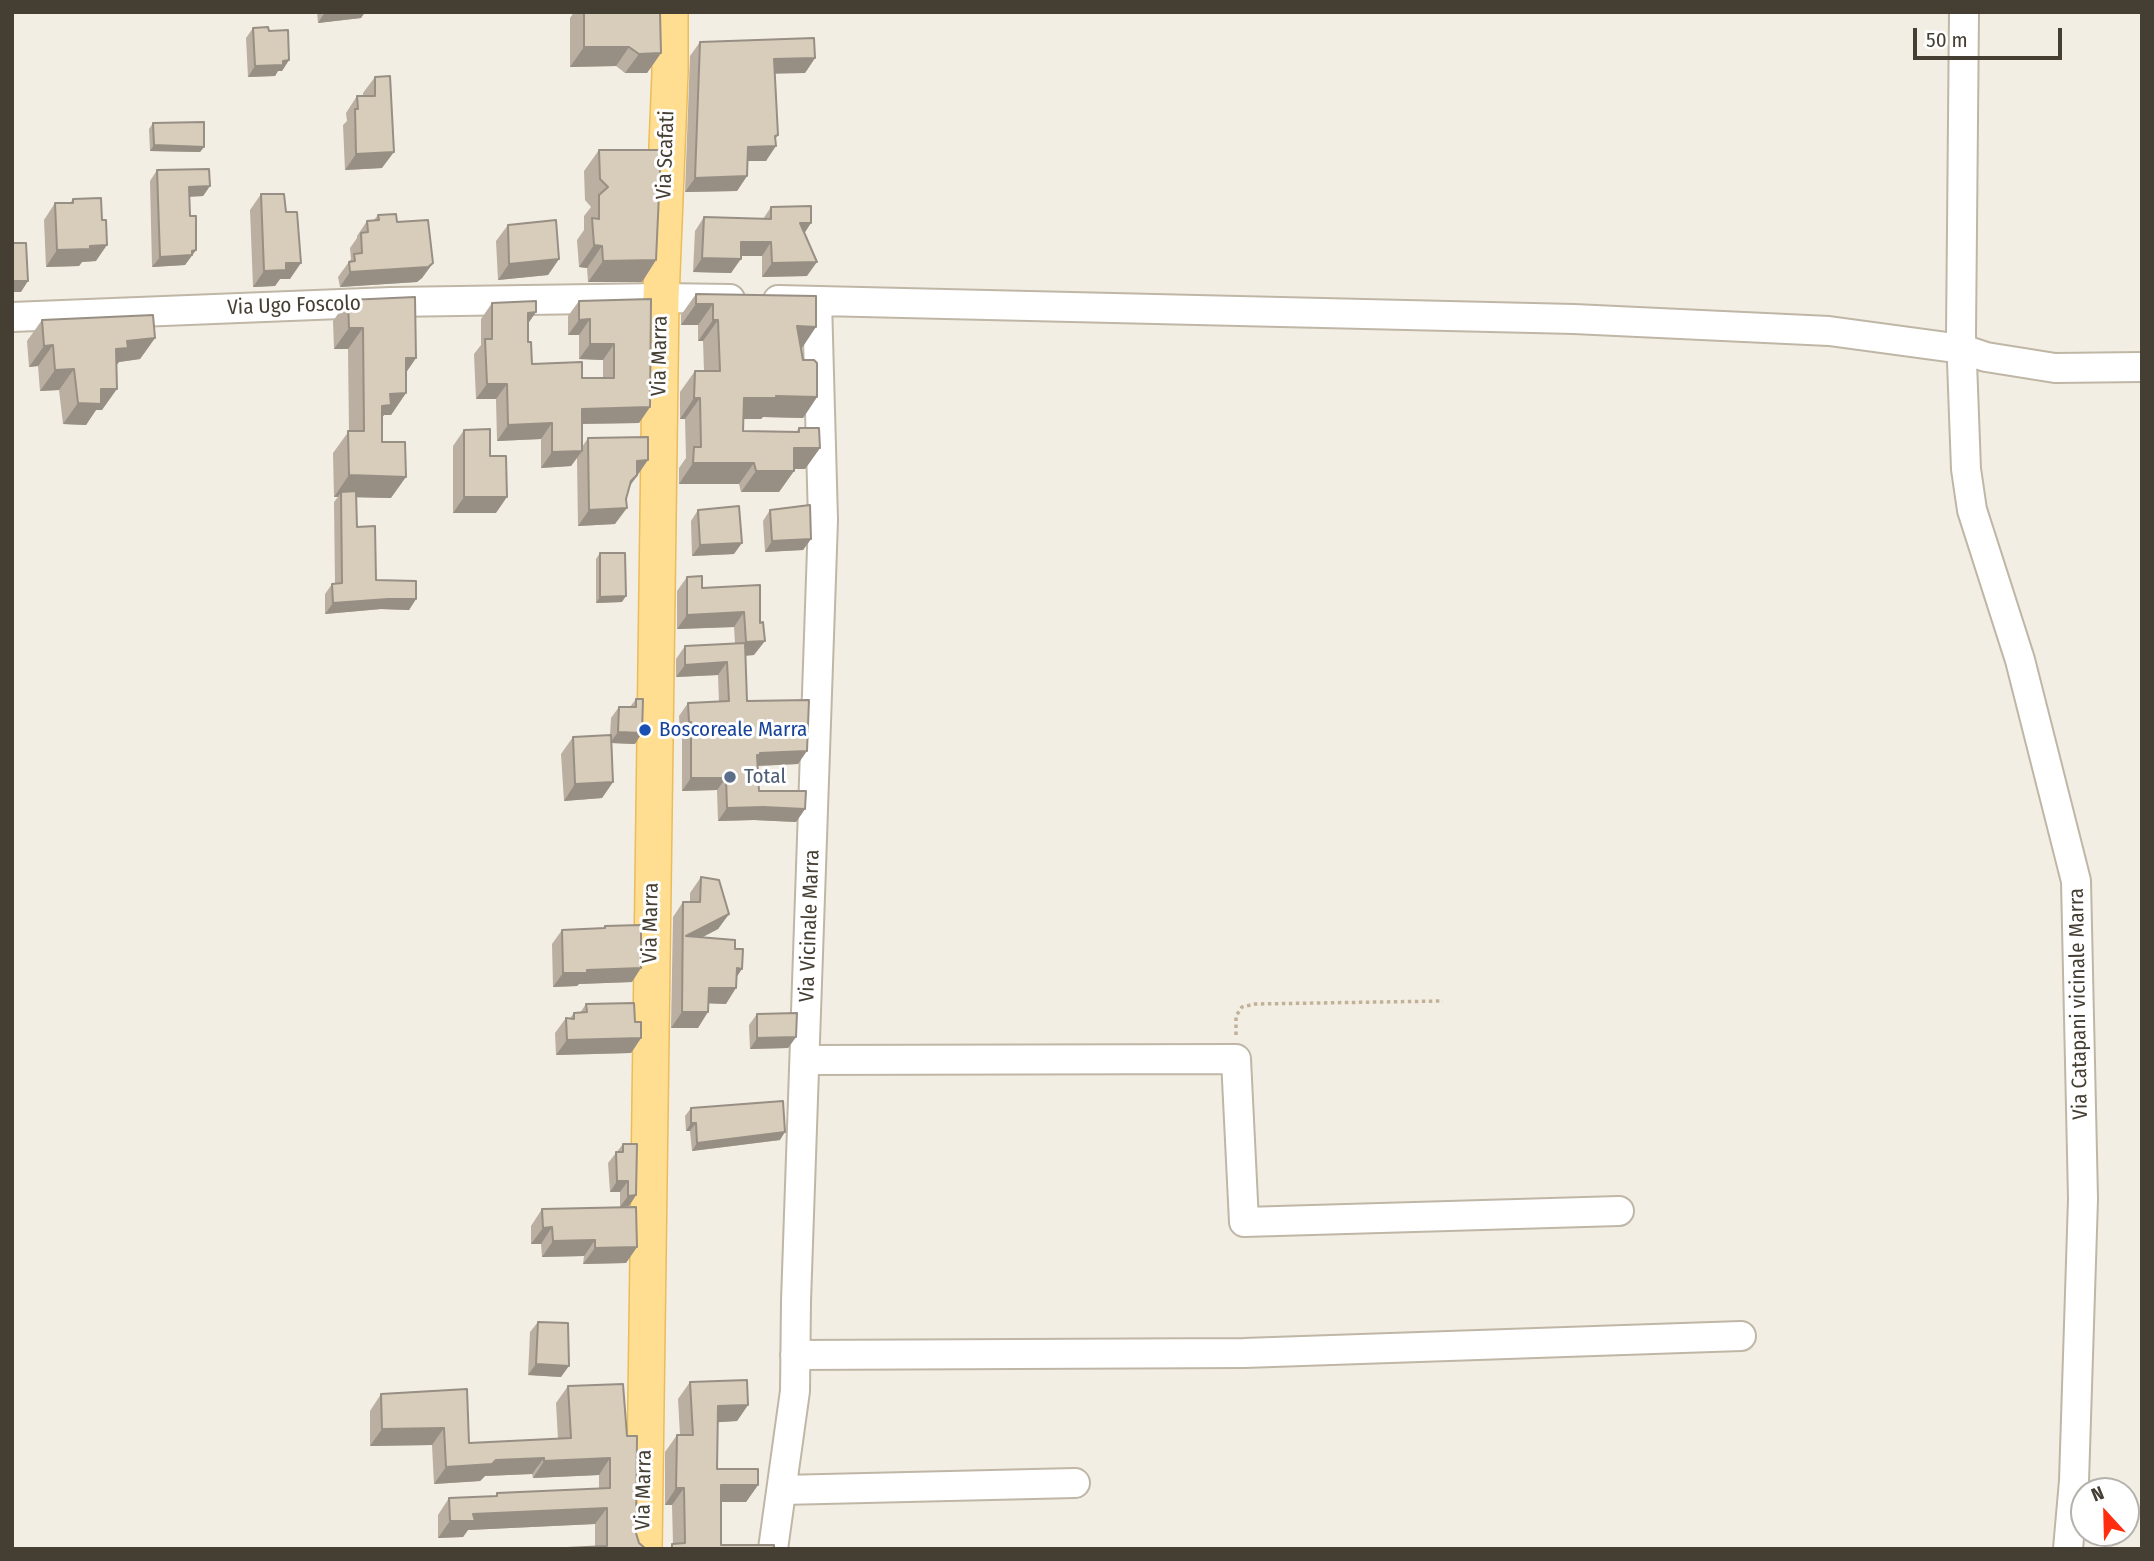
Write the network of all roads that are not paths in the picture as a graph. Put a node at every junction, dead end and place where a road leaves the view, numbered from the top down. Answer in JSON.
{"nodes":[{"id":1,"x":670,"y":12,"type":"edge"},
{"id":2,"x":1964,"y":12,"type":"edge"},
{"id":3,"x":661,"y":298,"type":"junction"},
{"id":4,"x":817,"y":301,"type":"junction"},
{"id":5,"x":12,"y":317,"type":"edge"},
{"id":6,"x":1962,"y":349,"type":"junction"},
{"id":7,"x":2142,"y":368,"type":"edge"},
{"id":8,"x":805,"y":1060,"type":"junction"},
{"id":9,"x":1619,"y":1211,"type":"dead end"},
{"id":10,"x":1741,"y":1336,"type":"dead end"},
{"id":11,"x":795,"y":1355,"type":"junction"},
{"id":12,"x":1075,"y":1483,"type":"dead end"},
{"id":13,"x":782,"y":1490,"type":"junction"},
{"id":14,"x":644,"y":1549,"type":"edge"},
{"id":15,"x":772,"y":1549,"type":"edge"},
{"id":16,"x":2068,"y":1549,"type":"edge"}],
"edges":[{"from":1,"to":3,"type":"main road","name":"Via Scafati"},
{"from":2,"to":6,"type":"street","name":"Via Catapani vicinale Marra"},
{"from":3,"to":4,"type":"street","name":"Via Ugo Foscolo"},
{"from":3,"to":5,"type":"street","name":"Via Ugo Foscolo"},
{"from":3,"to":14,"type":"main road","name":"Via Marra"},
{"from":4,"to":6,"type":"street","name":"Via Ugo Foscolo"},
{"from":4,"to":8,"type":"street","name":"Via Vicinale Marra"},
{"from":6,"to":7,"type":"street","name":"Via Ugo Foscolo"},
{"from":6,"to":16,"type":"street","name":"Via Catapani vicinale Marra"},
{"from":8,"to":9,"type":"street"},
{"from":8,"to":11,"type":"street","name":"Via Vicinale Marra"},
{"from":10,"to":11,"type":"street"},
{"from":11,"to":13,"type":"street","name":"Via Vicinale Marra"},
{"from":12,"to":13,"type":"street"},
{"from":13,"to":15,"type":"street","name":"Via Vicinale Marra"}]}
